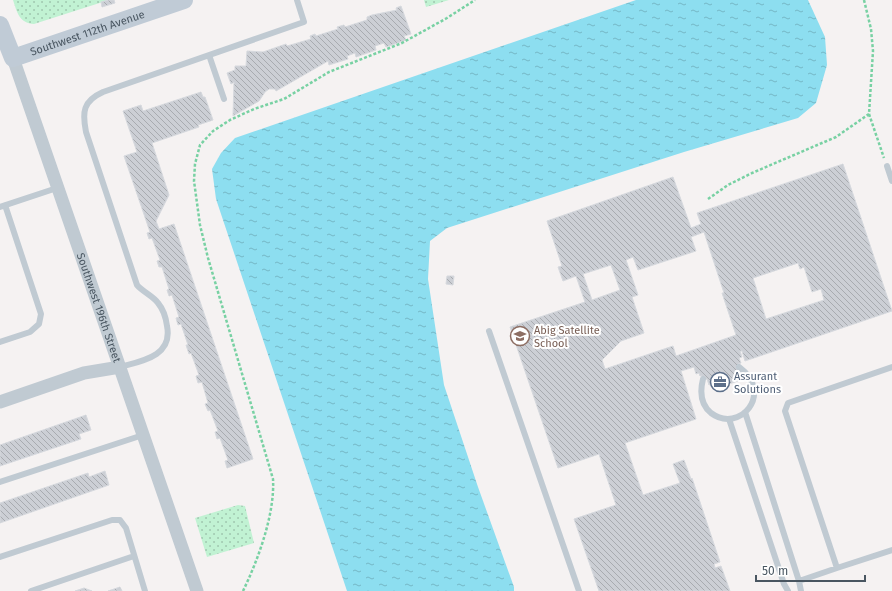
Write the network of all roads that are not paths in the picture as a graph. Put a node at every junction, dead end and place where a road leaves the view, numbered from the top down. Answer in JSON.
{"nodes":[{"id":1,"x":184,"y":0,"type":"edge"},
{"id":2,"x":297,"y":0,"type":"edge"},
{"id":3,"x":2,"y":34,"type":"edge"},
{"id":4,"x":209,"y":55,"type":"junction"},
{"id":5,"x":13,"y":58,"type":"junction"},
{"id":6,"x":224,"y":99,"type":"dead end"},
{"id":7,"x":887,"y":166,"type":"road end"},
{"id":8,"x":892,"y":181,"type":"edge"},
{"id":9,"x":57,"y":188,"type":"junction"},
{"id":10,"x":2,"y":206,"type":"edge"},
{"id":11,"x":489,"y":331,"type":"dead end"},
{"id":12,"x":0,"y":342,"type":"edge"},
{"id":13,"x":120,"y":367,"type":"junction"},
{"id":14,"x":739,"y":367,"type":"dead end"},
{"id":15,"x":892,"y":367,"type":"edge"},
{"id":16,"x":704,"y":379,"type":"dead end"},
{"id":17,"x":0,"y":402,"type":"edge"},
{"id":18,"x":745,"y":412,"type":"junction"},
{"id":19,"x":729,"y":419,"type":"junction"},
{"id":20,"x":143,"y":435,"type":"junction"},
{"id":21,"x":0,"y":482,"type":"edge"},
{"id":22,"x":892,"y":550,"type":"edge"},
{"id":23,"x":134,"y":556,"type":"junction"},
{"id":24,"x":0,"y":558,"type":"edge"},
{"id":25,"x":837,"y":568,"type":"junction"},
{"id":26,"x":799,"y":581,"type":"junction"},
{"id":27,"x":31,"y":591,"type":"edge"},
{"id":28,"x":145,"y":591,"type":"edge"},
{"id":29,"x":197,"y":591,"type":"edge"},
{"id":30,"x":579,"y":591,"type":"edge"},
{"id":31,"x":788,"y":591,"type":"edge"},
{"id":32,"x":801,"y":591,"type":"edge"}],
"edges":[{"from":1,"to":5,"type":"street","name":"Southwest 112th Avenue"},
{"from":2,"to":4,"type":"lane"},
{"from":3,"to":5,"type":"street","name":"Southwest 196th Street"},
{"from":4,"to":6,"type":"lane"},
{"from":4,"to":13,"type":"lane"},
{"from":5,"to":9,"type":"street","name":"Southwest 196th Street"},
{"from":7,"to":8,"type":"lane"},
{"from":9,"to":10,"type":"lane"},
{"from":9,"to":13,"type":"street","name":"Southwest 196th Street"},
{"from":10,"to":12,"type":"lane"},
{"from":11,"to":30,"type":"lane"},
{"from":13,"to":17,"type":"street"},
{"from":13,"to":20,"type":"street","name":"Southwest 196th Street"},
{"from":14,"to":18,"type":"lane"},
{"from":15,"to":25,"type":"lane"},
{"from":16,"to":19,"type":"lane"},
{"from":18,"to":19,"type":"lane"},
{"from":18,"to":26,"type":"lane"},
{"from":19,"to":31,"type":"lane"},
{"from":20,"to":21,"type":"lane"},
{"from":20,"to":29,"type":"street","name":"Southwest 196th Street"},
{"from":22,"to":25,"type":"lane"},
{"from":23,"to":24,"type":"lane"},
{"from":23,"to":27,"type":"lane"},
{"from":23,"to":28,"type":"lane"},
{"from":25,"to":26,"type":"lane"},
{"from":26,"to":32,"type":"lane"}]}
